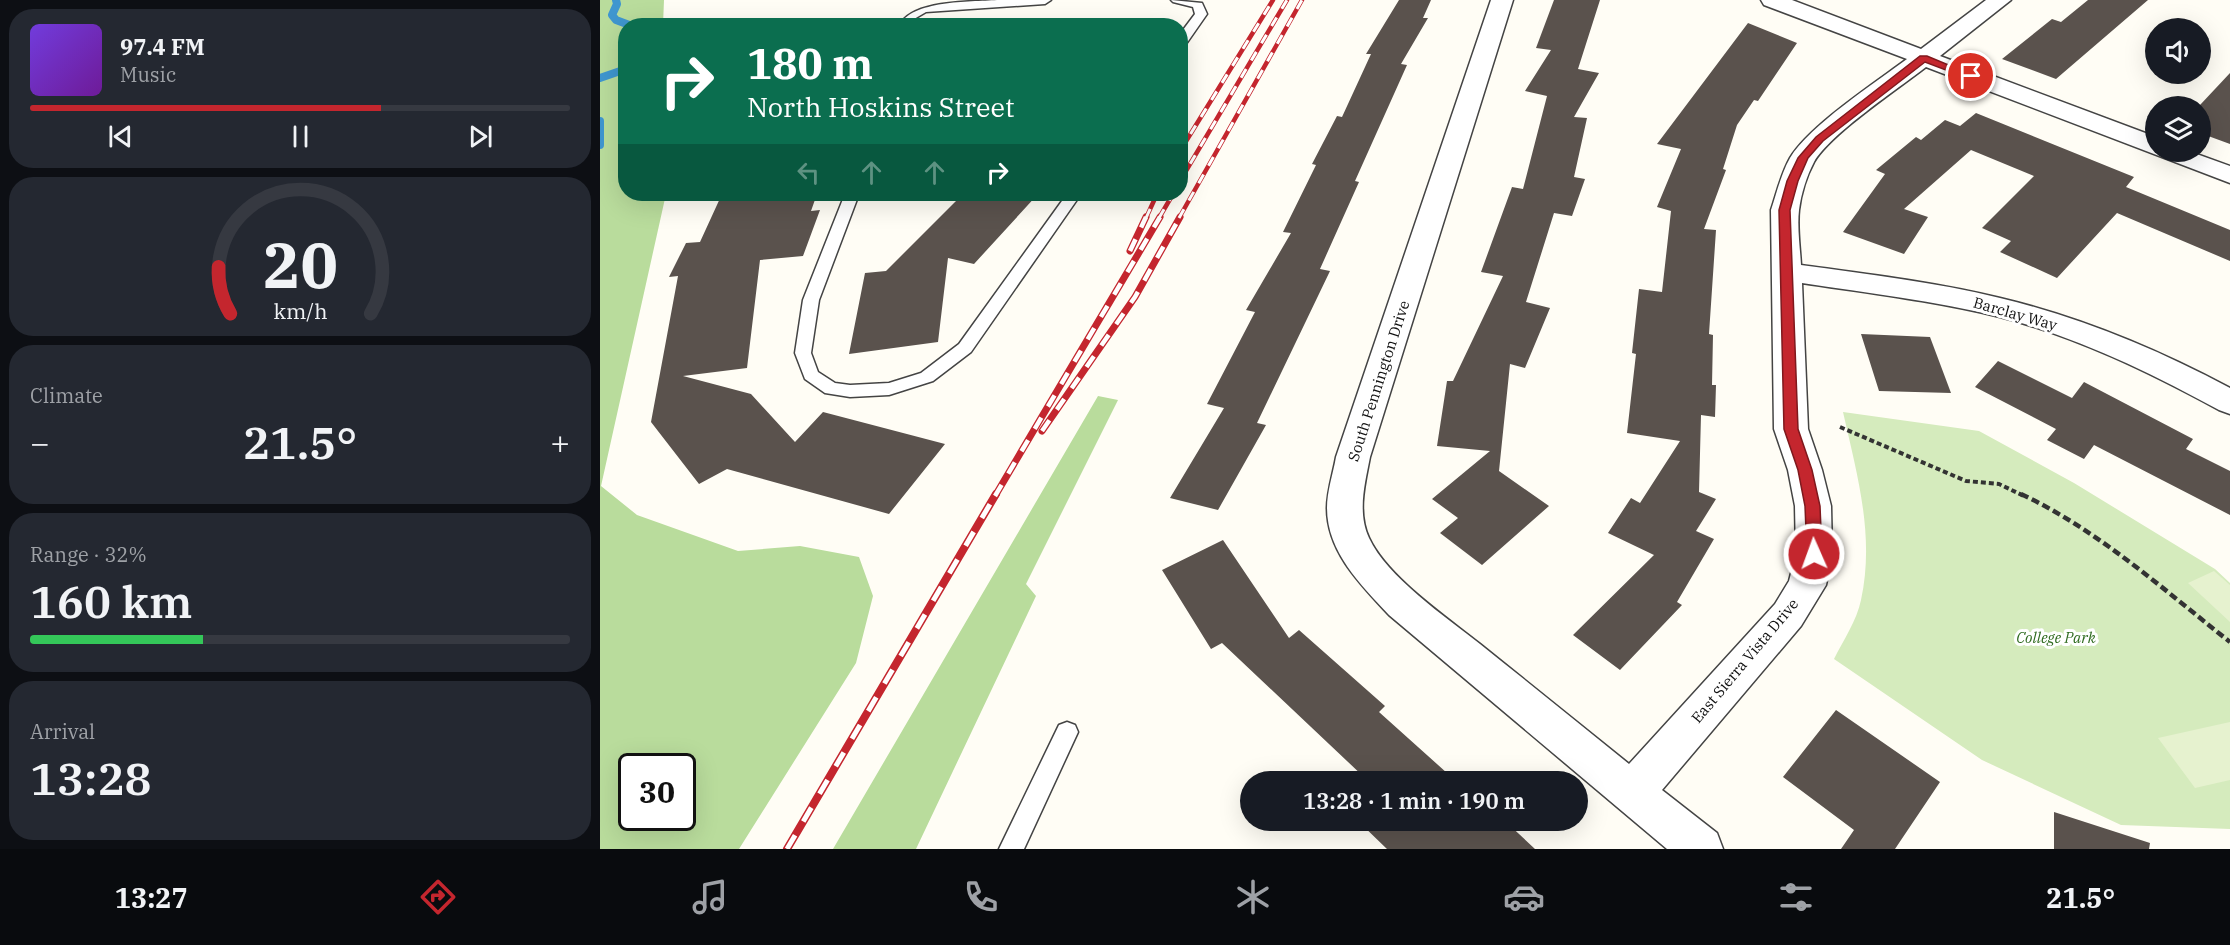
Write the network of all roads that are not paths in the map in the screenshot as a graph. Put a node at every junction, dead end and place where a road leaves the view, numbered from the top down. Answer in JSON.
{"nodes":[{"id":1,"x":1045,"y":0,"type":"edge"},
{"id":2,"x":1177,"y":0,"type":"edge"},
{"id":3,"x":1502,"y":0,"type":"edge"},
{"id":4,"x":1772,"y":0,"type":"edge"},
{"id":5,"x":2000,"y":0,"type":"edge"},
{"id":6,"x":909,"y":18,"type":"edge"},
{"id":7,"x":1188,"y":33,"type":"edge"},
{"id":8,"x":1924,"y":58,"type":"junction"},
{"id":9,"x":2145,"y":142,"type":"edge"},
{"id":10,"x":2196,"y":162,"type":"edge"},
{"id":11,"x":2230,"y":175,"type":"edge"},
{"id":12,"x":849,"y":201,"type":"edge"},
{"id":13,"x":1069,"y":201,"type":"edge"},
{"id":14,"x":1787,"y":272,"type":"junction"},
{"id":15,"x":2230,"y":402,"type":"edge"},
{"id":16,"x":1067,"y":732,"type":"dead end"},
{"id":17,"x":1632,"y":792,"type":"junction"},
{"id":18,"x":1011,"y":849,"type":"edge"},
{"id":19,"x":1701,"y":849,"type":"edge"}],
"edges":[{"from":1,"to":6,"type":"lane"},
{"from":2,"to":7,"type":"lane"},
{"from":3,"to":17,"type":"street","name":"South Pennington Drive"},
{"from":4,"to":8,"type":"street"},
{"from":5,"to":8,"type":"street","name":"East Sierra Vista Drive"},
{"from":8,"to":9,"type":"street"},
{"from":8,"to":14,"type":"street","name":"East Sierra Vista Drive"},
{"from":10,"to":11,"type":"street"},
{"from":12,"to":13,"type":"lane"},
{"from":14,"to":15,"type":"street","name":"Barclay Way"},
{"from":14,"to":17,"type":"street","name":"East Sierra Vista Drive"},
{"from":16,"to":18,"type":"lane"},
{"from":17,"to":19,"type":"street","name":"South Pennington Drive"}]}
